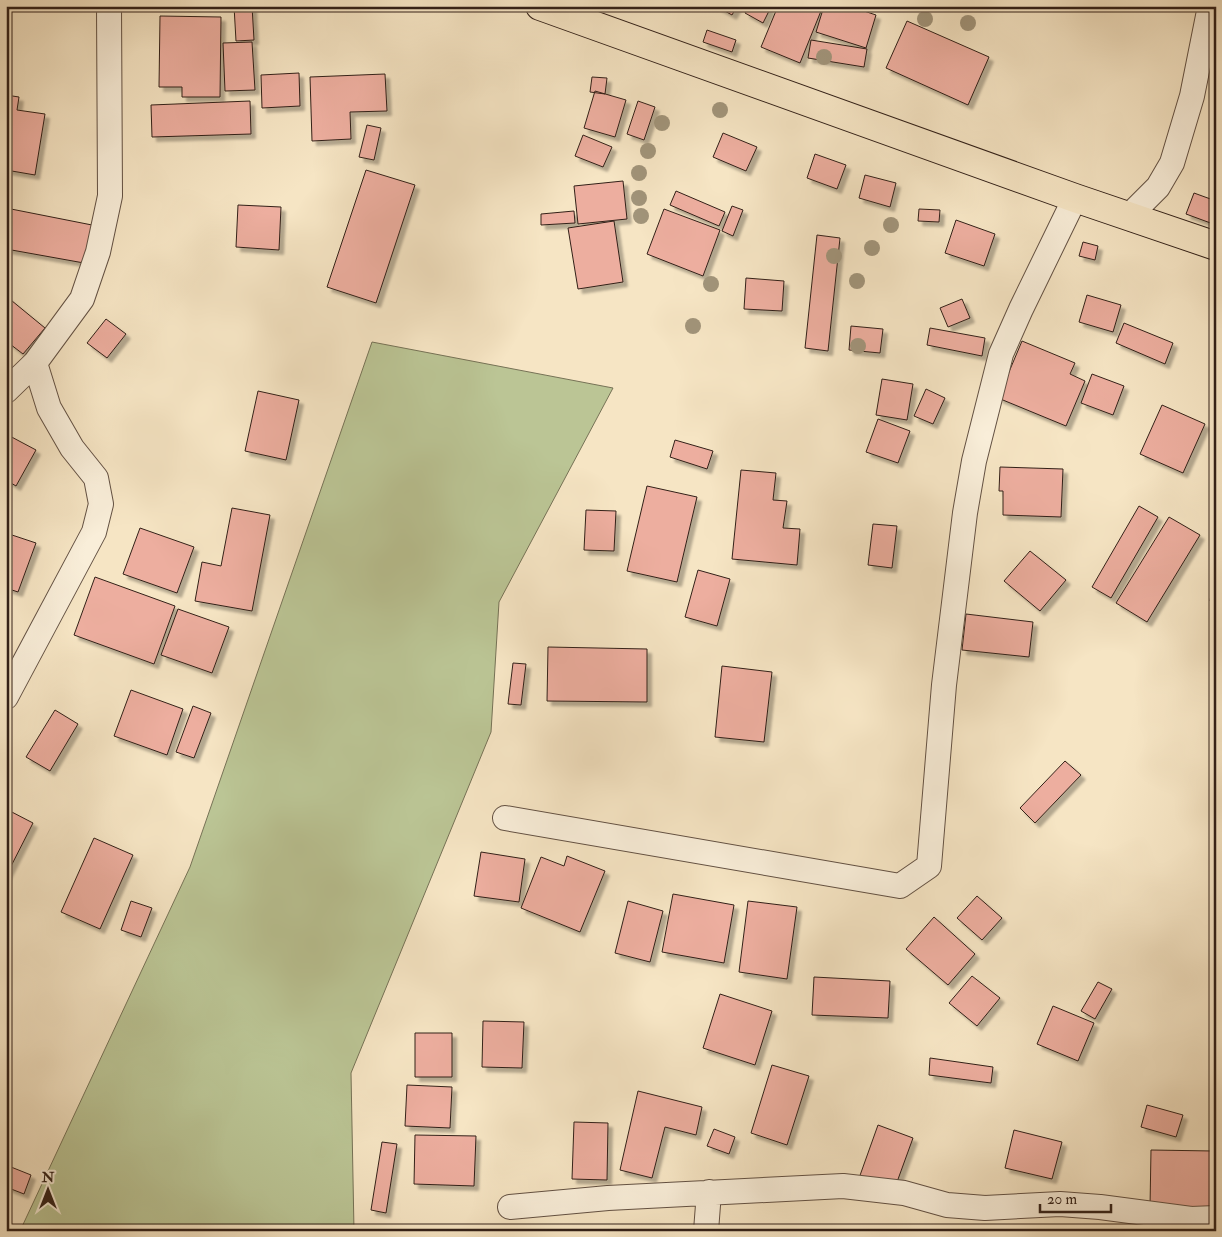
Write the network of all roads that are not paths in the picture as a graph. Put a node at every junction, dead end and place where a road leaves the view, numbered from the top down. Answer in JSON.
{"nodes":[{"id":1,"x":109,"y":6,"type":"edge"},
{"id":2,"x":540,"y":6,"type":"edge"},
{"id":3,"x":1210,"y":6,"type":"edge"},
{"id":4,"x":1075,"y":198,"type":"junction"},
{"id":5,"x":1129,"y":216,"type":"junction"},
{"id":6,"x":1216,"y":246,"type":"edge"},
{"id":7,"x":35,"y":363,"type":"junction"},
{"id":8,"x":6,"y":391,"type":"edge"},
{"id":9,"x":6,"y":697,"type":"edge"},
{"id":10,"x":505,"y":818,"type":"dead end"},
{"id":11,"x":709,"y":1192,"type":"junction"},
{"id":12,"x":510,"y":1207,"type":"dead end"},
{"id":13,"x":1216,"y":1218,"type":"edge"},
{"id":14,"x":706,"y":1231,"type":"edge"}],
"edges":[{"from":1,"to":7,"type":"street"},
{"from":2,"to":4,"type":"main road"},
{"from":3,"to":5,"type":"street"},
{"from":4,"to":5,"type":"main road"},
{"from":4,"to":10,"type":"street"},
{"from":5,"to":6,"type":"main road"},
{"from":7,"to":8,"type":"street"},
{"from":7,"to":9,"type":"street"},
{"from":11,"to":12,"type":"street"},
{"from":11,"to":13,"type":"street"},
{"from":11,"to":14,"type":"street"}]}
